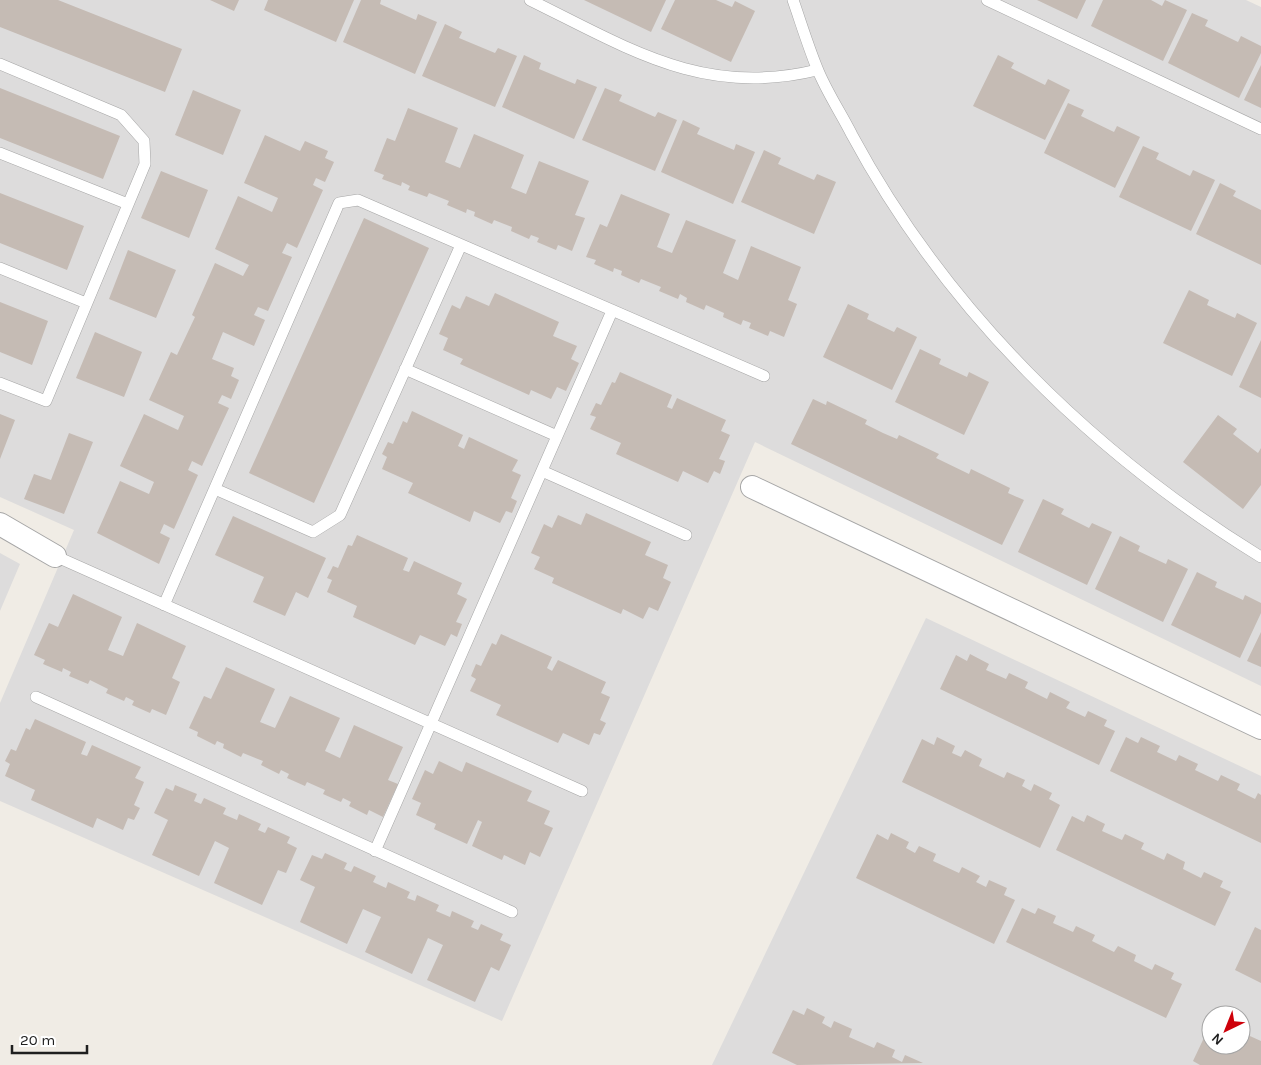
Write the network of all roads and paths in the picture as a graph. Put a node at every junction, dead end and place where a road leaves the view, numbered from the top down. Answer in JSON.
{"nodes":[{"id":1,"x":530,"y":0,"type":"edge"},
{"id":2,"x":793,"y":0,"type":"edge"},
{"id":3,"x":987,"y":0,"type":"edge"},
{"id":4,"x":0,"y":64,"type":"edge"},
{"id":5,"x":817,"y":70,"type":"junction"},
{"id":6,"x":1261,"y":129,"type":"edge"},
{"id":7,"x":0,"y":153,"type":"edge"},
{"id":8,"x":128,"y":204,"type":"junction"},
{"id":9,"x":461,"y":245,"type":"junction"},
{"id":10,"x":0,"y":268,"type":"edge"},
{"id":11,"x":86,"y":303,"type":"junction"},
{"id":12,"x":612,"y":310,"type":"junction"},
{"id":13,"x":405,"y":369,"type":"junction"},
{"id":14,"x":764,"y":376,"type":"dead end"},
{"id":15,"x":0,"y":383,"type":"edge"},
{"id":16,"x":557,"y":436,"type":"junction"},
{"id":17,"x":542,"y":471,"type":"junction"},
{"id":18,"x":752,"y":487,"type":"dead end"},
{"id":19,"x":215,"y":489,"type":"junction"},
{"id":20,"x":0,"y":524,"type":"edge"},
{"id":21,"x":686,"y":535,"type":"dead end"},
{"id":22,"x":55,"y":556,"type":"joint"},
{"id":23,"x":1261,"y":557,"type":"edge"},
{"id":24,"x":164,"y":605,"type":"junction"},
{"id":25,"x":36,"y":698,"type":"dead end"},
{"id":26,"x":431,"y":724,"type":"junction"},
{"id":27,"x":1261,"y":728,"type":"edge"},
{"id":28,"x":582,"y":791,"type":"dead end"},
{"id":29,"x":375,"y":851,"type":"junction"},
{"id":30,"x":512,"y":912,"type":"dead end"}],
"edges":[{"from":1,"to":5,"type":"lane"},
{"from":2,"to":5,"type":"lane"},
{"from":3,"to":6,"type":"lane"},
{"from":4,"to":8,"type":"lane"},
{"from":5,"to":23,"type":"lane"},
{"from":7,"to":8,"type":"lane"},
{"from":8,"to":11,"type":"lane"},
{"from":9,"to":12,"type":"lane"},
{"from":9,"to":13,"type":"lane"},
{"from":9,"to":19,"type":"lane"},
{"from":10,"to":11,"type":"lane"},
{"from":11,"to":15,"type":"lane"},
{"from":12,"to":14,"type":"lane"},
{"from":12,"to":16,"type":"lane"},
{"from":13,"to":16,"type":"lane"},
{"from":13,"to":19,"type":"lane"},
{"from":16,"to":17,"type":"lane"},
{"from":17,"to":21,"type":"lane"},
{"from":17,"to":26,"type":"lane"},
{"from":18,"to":27,"type":"street"},
{"from":19,"to":24,"type":"lane"},
{"from":20,"to":22,"type":"street"},
{"from":22,"to":24,"type":"lane"},
{"from":24,"to":26,"type":"lane"},
{"from":25,"to":29,"type":"lane"},
{"from":26,"to":28,"type":"lane"},
{"from":26,"to":29,"type":"lane"},
{"from":29,"to":30,"type":"lane"}]}
